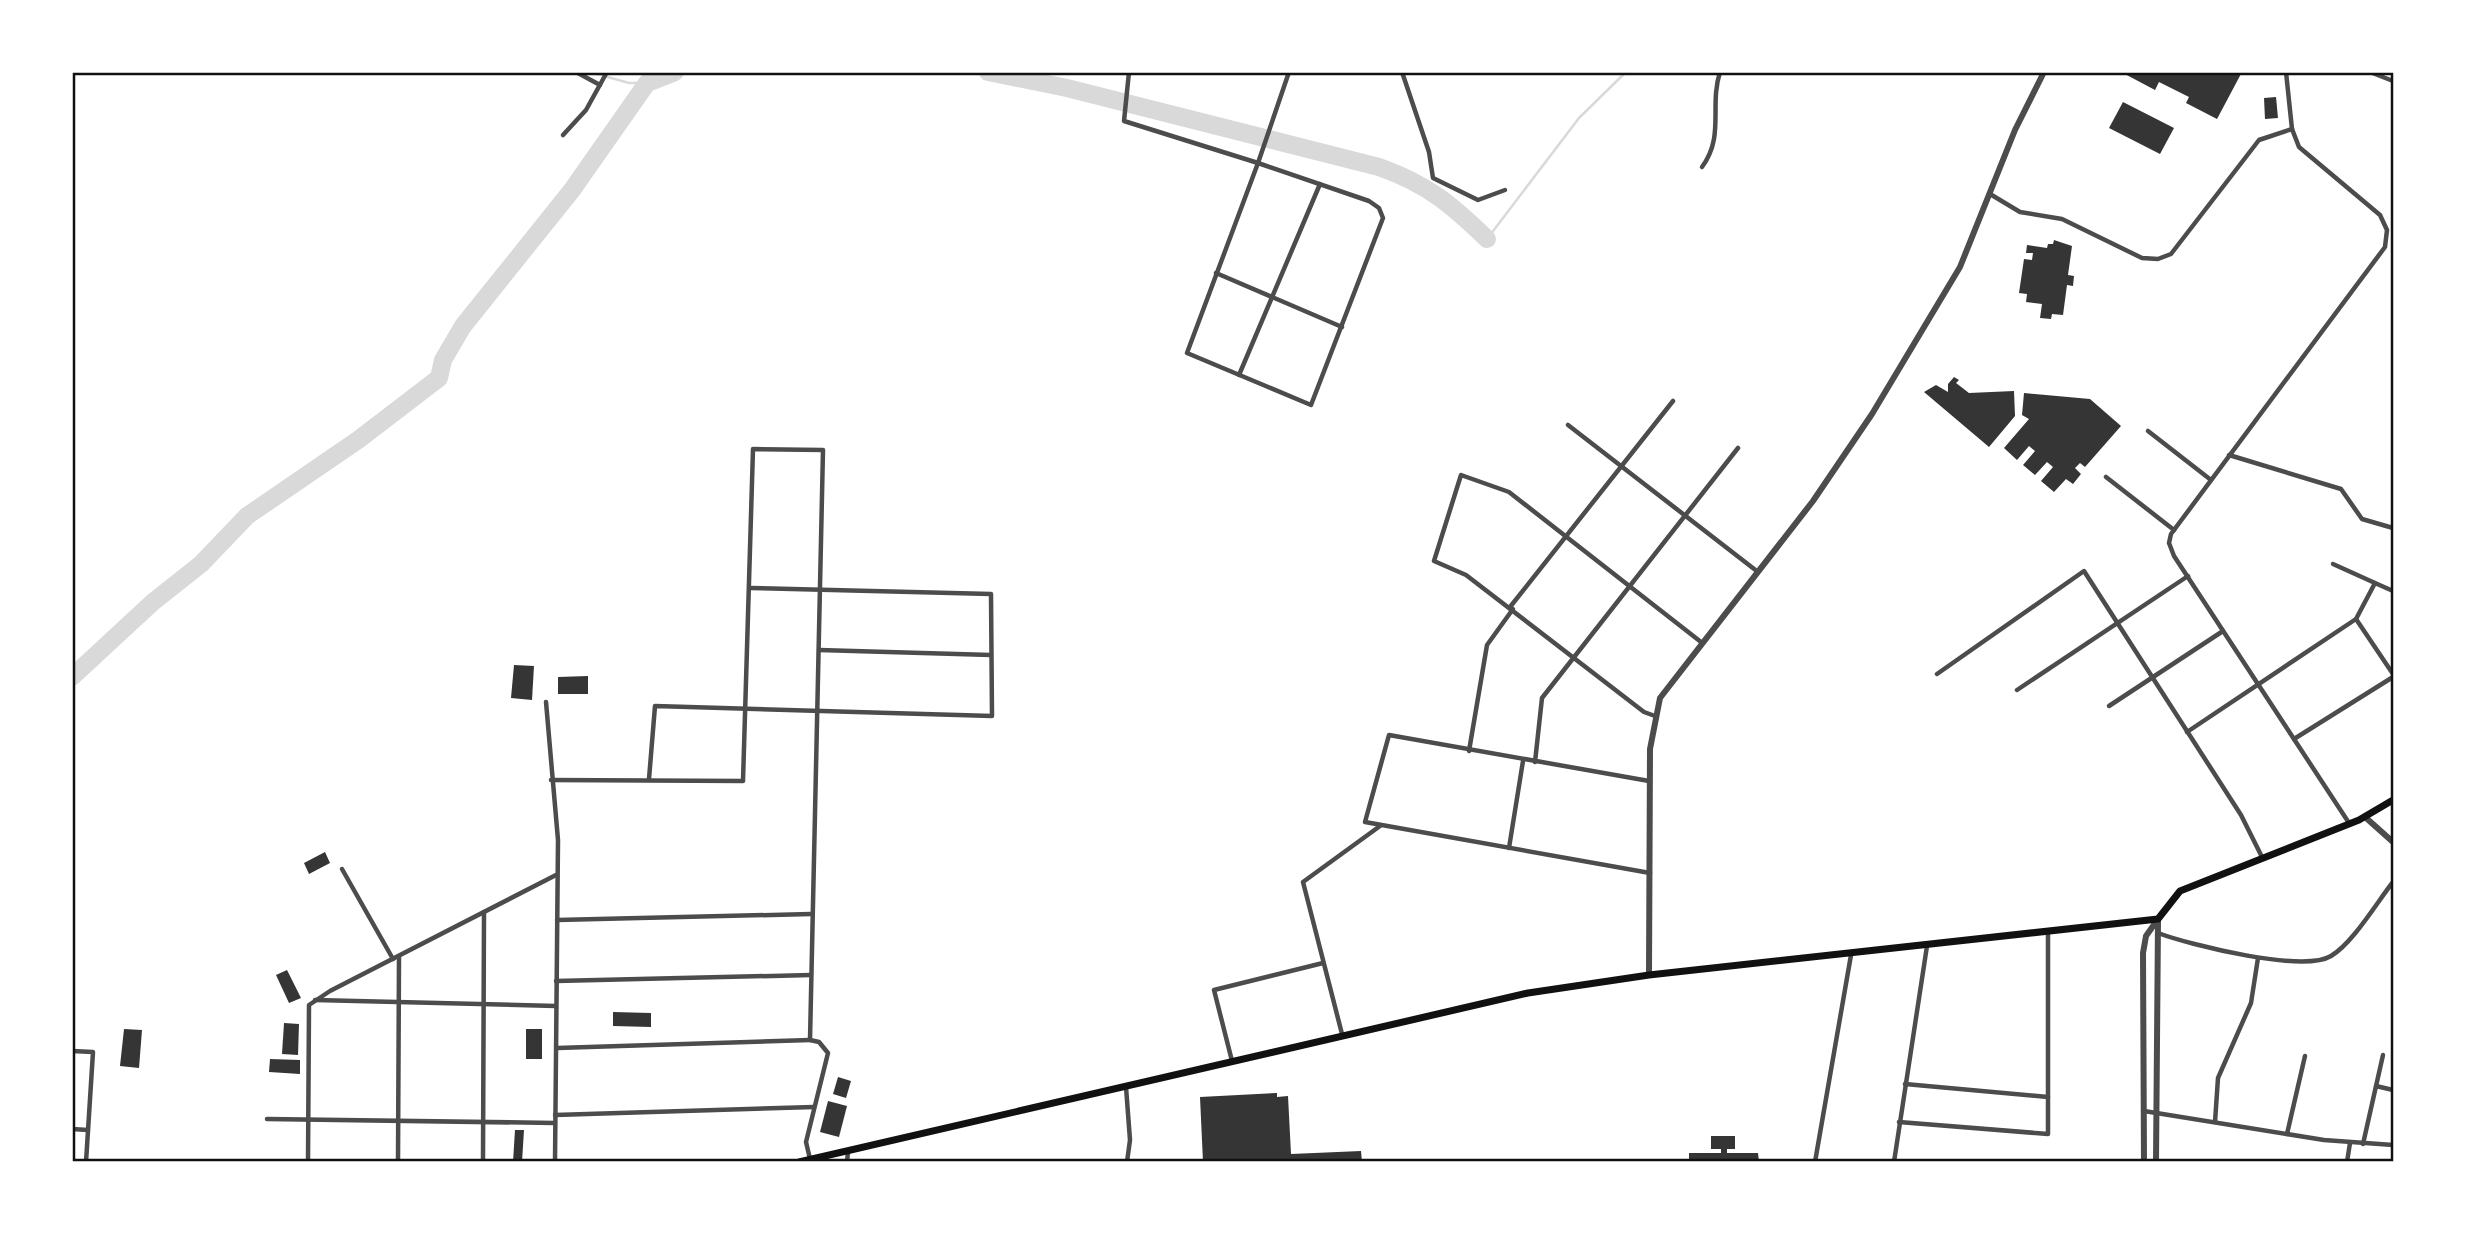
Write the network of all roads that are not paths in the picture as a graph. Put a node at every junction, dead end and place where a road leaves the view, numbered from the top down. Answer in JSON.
{"nodes":[{"id":1,"x":576,"y":72,"type":"edge"},
{"id":2,"x":607,"y":72,"type":"edge"},
{"id":3,"x":1129,"y":72,"type":"edge"},
{"id":4,"x":1289,"y":72,"type":"edge"},
{"id":5,"x":1402,"y":72,"type":"edge"},
{"id":6,"x":1626,"y":72,"type":"edge"},
{"id":7,"x":1636,"y":72,"type":"edge"},
{"id":8,"x":1720,"y":72,"type":"edge"},
{"id":9,"x":2044,"y":72,"type":"edge"},
{"id":10,"x":2286,"y":72,"type":"edge"},
{"id":11,"x":2370,"y":72,"type":"edge"},
{"id":12,"x":2393,"y":81,"type":"edge"},
{"id":13,"x":601,"y":83,"type":"junction"},
{"id":14,"x":2292,"y":129,"type":"junction"},
{"id":15,"x":563,"y":135,"type":"dead end"},
{"id":16,"x":1258,"y":163,"type":"junction"},
{"id":17,"x":1702,"y":167,"type":"dead end"},
{"id":18,"x":1320,"y":184,"type":"junction"},
{"id":19,"x":1505,"y":190,"type":"dead end"},
{"id":20,"x":1988,"y":193,"type":"junction"},
{"id":21,"x":1216,"y":273,"type":"junction"},
{"id":22,"x":1272,"y":297,"type":"junction"},
{"id":23,"x":1342,"y":327,"type":"junction"},
{"id":24,"x":1239,"y":375,"type":"junction"},
{"id":25,"x":1673,"y":401,"type":"dead end"},
{"id":26,"x":1568,"y":425,"type":"dead end"},
{"id":27,"x":2148,"y":430,"type":"dead end"},
{"id":28,"x":1738,"y":448,"type":"dead end"},
{"id":29,"x":2229,"y":455,"type":"junction"},
{"id":30,"x":1622,"y":466,"type":"junction"},
{"id":31,"x":2106,"y":477,"type":"dead end"},
{"id":32,"x":2211,"y":480,"type":"junction"},
{"id":33,"x":1686,"y":516,"type":"junction"},
{"id":34,"x":2393,"y":528,"type":"edge"},
{"id":35,"x":2174,"y":530,"type":"junction"},
{"id":36,"x":1566,"y":535,"type":"junction"},
{"id":37,"x":2333,"y":564,"type":"dead end"},
{"id":38,"x":1758,"y":572,"type":"junction"},
{"id":39,"x":2188,"y":576,"type":"junction"},
{"id":40,"x":2375,"y":583,"type":"junction"},
{"id":41,"x":1631,"y":586,"type":"junction"},
{"id":42,"x":750,"y":588,"type":"junction"},
{"id":43,"x":820,"y":589,"type":"junction"},
{"id":44,"x":2393,"y":591,"type":"edge"},
{"id":45,"x":1512,"y":608,"type":"junction"},
{"id":46,"x":2356,"y":619,"type":"junction"},
{"id":47,"x":2116,"y":624,"type":"junction"},
{"id":48,"x":2223,"y":631,"type":"junction"},
{"id":49,"x":1702,"y":642,"type":"junction"},
{"id":50,"x":818,"y":650,"type":"junction"},
{"id":51,"x":991,"y":655,"type":"junction"},
{"id":52,"x":1576,"y":659,"type":"junction"},
{"id":53,"x":1937,"y":674,"type":"dead end"},
{"id":54,"x":2393,"y":675,"type":"edge"},
{"id":55,"x":2151,"y":678,"type":"junction"},
{"id":56,"x":2258,"y":684,"type":"junction"},
{"id":57,"x":2018,"y":690,"type":"dead end"},
{"id":58,"x":546,"y":702,"type":"dead end"},
{"id":59,"x":2109,"y":706,"type":"dead end"},
{"id":60,"x":746,"y":709,"type":"junction"},
{"id":61,"x":817,"y":711,"type":"junction"},
{"id":62,"x":1655,"y":716,"type":"junction"},
{"id":63,"x":2187,"y":732,"type":"junction"},
{"id":64,"x":2294,"y":740,"type":"junction"},
{"id":65,"x":1468,"y":751,"type":"junction"},
{"id":66,"x":1523,"y":761,"type":"junction"},
{"id":67,"x":1535,"y":762,"type":"junction"},
{"id":68,"x":649,"y":779,"type":"junction"},
{"id":69,"x":551,"y":780,"type":"junction"},
{"id":70,"x":1650,"y":781,"type":"junction"},
{"id":71,"x":2393,"y":800,"type":"edge"},
{"id":72,"x":2365,"y":817,"type":"junction"},
{"id":73,"x":2350,"y":824,"type":"junction"},
{"id":74,"x":1381,"y":826,"type":"junction"},
{"id":75,"x":2393,"y":842,"type":"edge"},
{"id":76,"x":1509,"y":848,"type":"junction"},
{"id":77,"x":2262,"y":857,"type":"junction"},
{"id":78,"x":342,"y":869,"type":"dead end"},
{"id":79,"x":1650,"y":873,"type":"junction"},
{"id":80,"x":557,"y":875,"type":"junction"},
{"id":81,"x":2393,"y":882,"type":"edge"},
{"id":82,"x":484,"y":912,"type":"junction"},
{"id":83,"x":811,"y":914,"type":"junction"},
{"id":84,"x":2158,"y":919,"type":"junction"},
{"id":85,"x":557,"y":920,"type":"junction"},
{"id":86,"x":2048,"y":931,"type":"junction"},
{"id":87,"x":2158,"y":933,"type":"junction"},
{"id":88,"x":1927,"y":946,"type":"junction"},
{"id":89,"x":1852,"y":955,"type":"junction"},
{"id":90,"x":396,"y":958,"type":"junction"},
{"id":91,"x":2258,"y":958,"type":"junction"},
{"id":92,"x":1323,"y":963,"type":"junction"},
{"id":93,"x":811,"y":975,"type":"junction"},
{"id":94,"x":1649,"y":975,"type":"junction"},
{"id":95,"x":556,"y":981,"type":"junction"},
{"id":96,"x":314,"y":1000,"type":"junction"},
{"id":97,"x":486,"y":1003,"type":"junction"},
{"id":98,"x":400,"y":1004,"type":"junction"},
{"id":99,"x":556,"y":1006,"type":"junction"},
{"id":100,"x":1342,"y":1034,"type":"junction"},
{"id":101,"x":810,"y":1040,"type":"junction"},
{"id":102,"x":557,"y":1048,"type":"junction"},
{"id":103,"x":72,"y":1051,"type":"edge"},
{"id":104,"x":2383,"y":1055,"type":"dead end"},
{"id":105,"x":2305,"y":1056,"type":"dead end"},
{"id":106,"x":1231,"y":1061,"type":"junction"},
{"id":107,"x":1905,"y":1084,"type":"junction"},
{"id":108,"x":2376,"y":1086,"type":"junction"},
{"id":109,"x":1126,"y":1087,"type":"junction"},
{"id":110,"x":2393,"y":1090,"type":"edge"},
{"id":111,"x":2048,"y":1097,"type":"junction"},
{"id":112,"x":814,"y":1107,"type":"junction"},
{"id":113,"x":2144,"y":1111,"type":"junction"},
{"id":114,"x":2156,"y":1111,"type":"junction"},
{"id":115,"x":555,"y":1115,"type":"junction"},
{"id":116,"x":267,"y":1119,"type":"dead end"},
{"id":117,"x":309,"y":1121,"type":"junction"},
{"id":118,"x":398,"y":1122,"type":"junction"},
{"id":119,"x":485,"y":1122,"type":"junction"},
{"id":120,"x":1899,"y":1122,"type":"junction"},
{"id":121,"x":2215,"y":1122,"type":"junction"},
{"id":122,"x":555,"y":1123,"type":"junction"},
{"id":123,"x":72,"y":1129,"type":"edge"},
{"id":124,"x":88,"y":1130,"type":"junction"},
{"id":125,"x":2287,"y":1134,"type":"junction"},
{"id":126,"x":2350,"y":1143,"type":"junction"},
{"id":127,"x":2362,"y":1143,"type":"junction"},
{"id":128,"x":2393,"y":1145,"type":"edge"},
{"id":129,"x":848,"y":1151,"type":"junction"},
{"id":130,"x":810,"y":1160,"type":"junction"},
{"id":131,"x":86,"y":1162,"type":"edge"},
{"id":132,"x":308,"y":1162,"type":"edge"},
{"id":133,"x":398,"y":1162,"type":"edge"},
{"id":134,"x":483,"y":1162,"type":"edge"},
{"id":135,"x":555,"y":1162,"type":"edge"},
{"id":136,"x":799,"y":1162,"type":"edge"},
{"id":137,"x":847,"y":1162,"type":"edge"},
{"id":138,"x":1127,"y":1162,"type":"edge"},
{"id":139,"x":1815,"y":1162,"type":"edge"},
{"id":140,"x":1894,"y":1162,"type":"edge"},
{"id":141,"x":2144,"y":1162,"type":"edge"},
{"id":142,"x":2156,"y":1162,"type":"edge"},
{"id":143,"x":2347,"y":1162,"type":"edge"}],
"edges":[{"from":1,"to":13,"type":"street"},
{"from":2,"to":13,"type":"street"},
{"from":3,"to":16,"type":"street"},
{"from":4,"to":16,"type":"street"},
{"from":5,"to":19,"type":"street"},
{"from":6,"to":7,"type":"street"},
{"from":8,"to":17,"type":"street"},
{"from":9,"to":20,"type":"street"},
{"from":10,"to":14,"type":"street"},
{"from":11,"to":12,"type":"street"},
{"from":13,"to":15,"type":"street"},
{"from":14,"to":20,"type":"street"},
{"from":14,"to":29,"type":"street"},
{"from":16,"to":18,"type":"street"},
{"from":16,"to":21,"type":"street"},
{"from":18,"to":22,"type":"street"},
{"from":18,"to":23,"type":"street"},
{"from":20,"to":38,"type":"street"},
{"from":21,"to":22,"type":"street"},
{"from":21,"to":24,"type":"street"},
{"from":22,"to":23,"type":"street"},
{"from":22,"to":24,"type":"street"},
{"from":23,"to":24,"type":"street"},
{"from":25,"to":30,"type":"street"},
{"from":26,"to":30,"type":"street"},
{"from":27,"to":32,"type":"street"},
{"from":28,"to":33,"type":"street"},
{"from":29,"to":32,"type":"street"},
{"from":29,"to":34,"type":"street"},
{"from":30,"to":33,"type":"street"},
{"from":30,"to":36,"type":"street"},
{"from":31,"to":35,"type":"street"},
{"from":32,"to":35,"type":"street"},
{"from":33,"to":38,"type":"street"},
{"from":33,"to":41,"type":"street"},
{"from":35,"to":39,"type":"street"},
{"from":36,"to":41,"type":"street"},
{"from":36,"to":45,"type":"street"},
{"from":36,"to":45,"type":"street"},
{"from":37,"to":40,"type":"street"},
{"from":38,"to":49,"type":"street"},
{"from":39,"to":47,"type":"street"},
{"from":39,"to":48,"type":"street"},
{"from":40,"to":44,"type":"street"},
{"from":40,"to":46,"type":"street"},
{"from":41,"to":49,"type":"street"},
{"from":41,"to":52,"type":"street"},
{"from":42,"to":43,"type":"street"},
{"from":42,"to":43,"type":"street"},
{"from":42,"to":60,"type":"street"},
{"from":43,"to":50,"type":"street"},
{"from":43,"to":51,"type":"street"},
{"from":45,"to":52,"type":"street"},
{"from":45,"to":65,"type":"street"},
{"from":46,"to":54,"type":"street"},
{"from":46,"to":56,"type":"street"},
{"from":47,"to":53,"type":"street"},
{"from":47,"to":55,"type":"street"},
{"from":47,"to":57,"type":"street"},
{"from":48,"to":55,"type":"street"},
{"from":48,"to":56,"type":"street"},
{"from":49,"to":62,"type":"street"},
{"from":50,"to":51,"type":"street"},
{"from":50,"to":61,"type":"street"},
{"from":51,"to":61,"type":"street"},
{"from":52,"to":62,"type":"street"},
{"from":52,"to":67,"type":"street"},
{"from":54,"to":64,"type":"street"},
{"from":55,"to":59,"type":"street"},
{"from":55,"to":63,"type":"street"},
{"from":56,"to":63,"type":"street"},
{"from":56,"to":64,"type":"street"},
{"from":58,"to":69,"type":"street"},
{"from":60,"to":61,"type":"street"},
{"from":60,"to":68,"type":"street"},
{"from":60,"to":68,"type":"street"},
{"from":61,"to":83,"type":"street"},
{"from":62,"to":70,"type":"street"},
{"from":63,"to":77,"type":"street"},
{"from":64,"to":73,"type":"street"},
{"from":65,"to":66,"type":"street"},
{"from":65,"to":74,"type":"street"},
{"from":66,"to":67,"type":"street"},
{"from":66,"to":76,"type":"street"},
{"from":67,"to":70,"type":"street"},
{"from":68,"to":69,"type":"street"},
{"from":69,"to":80,"type":"street"},
{"from":70,"to":79,"type":"street"},
{"from":71,"to":72,"type":"main road"},
{"from":72,"to":73,"type":"main road"},
{"from":72,"to":75,"type":"street"},
{"from":73,"to":77,"type":"main road"},
{"from":74,"to":76,"type":"street"},
{"from":74,"to":92,"type":"street"},
{"from":76,"to":79,"type":"street"},
{"from":77,"to":84,"type":"main road"},
{"from":78,"to":90,"type":"street"},
{"from":79,"to":94,"type":"street"},
{"from":80,"to":82,"type":"street"},
{"from":80,"to":85,"type":"street"},
{"from":81,"to":91,"type":"street"},
{"from":82,"to":90,"type":"street"},
{"from":82,"to":97,"type":"street"},
{"from":83,"to":85,"type":"street"},
{"from":83,"to":93,"type":"street"},
{"from":84,"to":86,"type":"main road"},
{"from":84,"to":87,"type":"street"},
{"from":84,"to":113,"type":"street"},
{"from":85,"to":95,"type":"street"},
{"from":86,"to":88,"type":"main road"},
{"from":86,"to":111,"type":"street"},
{"from":87,"to":91,"type":"street"},
{"from":87,"to":114,"type":"street"},
{"from":88,"to":89,"type":"main road"},
{"from":88,"to":107,"type":"street"},
{"from":89,"to":94,"type":"main road"},
{"from":89,"to":139,"type":"street"},
{"from":90,"to":96,"type":"street"},
{"from":90,"to":98,"type":"street"},
{"from":91,"to":121,"type":"street"},
{"from":92,"to":100,"type":"street"},
{"from":92,"to":106,"type":"street"},
{"from":93,"to":95,"type":"street"},
{"from":93,"to":101,"type":"street"},
{"from":94,"to":100,"type":"main road"},
{"from":95,"to":99,"type":"street"},
{"from":96,"to":98,"type":"street"},
{"from":96,"to":117,"type":"street"},
{"from":97,"to":98,"type":"street"},
{"from":97,"to":99,"type":"street"},
{"from":97,"to":119,"type":"street"},
{"from":98,"to":118,"type":"street"},
{"from":99,"to":102,"type":"street"},
{"from":100,"to":106,"type":"main road"},
{"from":101,"to":102,"type":"street"},
{"from":101,"to":112,"type":"street"},
{"from":102,"to":115,"type":"street"},
{"from":103,"to":124,"type":"street"},
{"from":104,"to":108,"type":"street"},
{"from":105,"to":125,"type":"street"},
{"from":106,"to":109,"type":"main road"},
{"from":107,"to":111,"type":"street"},
{"from":107,"to":120,"type":"street"},
{"from":108,"to":110,"type":"street"},
{"from":108,"to":127,"type":"street"},
{"from":109,"to":129,"type":"main road"},
{"from":109,"to":138,"type":"street"},
{"from":111,"to":120,"type":"street"},
{"from":112,"to":115,"type":"street"},
{"from":112,"to":130,"type":"street"},
{"from":113,"to":114,"type":"street"},
{"from":113,"to":141,"type":"street"},
{"from":114,"to":121,"type":"street"},
{"from":114,"to":142,"type":"street"},
{"from":115,"to":122,"type":"street"},
{"from":116,"to":117,"type":"street"},
{"from":117,"to":118,"type":"street"},
{"from":117,"to":132,"type":"street"},
{"from":118,"to":119,"type":"street"},
{"from":118,"to":133,"type":"street"},
{"from":119,"to":122,"type":"street"},
{"from":119,"to":134,"type":"street"},
{"from":120,"to":140,"type":"street"},
{"from":121,"to":125,"type":"street"},
{"from":122,"to":135,"type":"street"},
{"from":123,"to":124,"type":"street"},
{"from":124,"to":131,"type":"street"},
{"from":125,"to":126,"type":"street"},
{"from":126,"to":127,"type":"street"},
{"from":126,"to":143,"type":"street"},
{"from":127,"to":128,"type":"street"},
{"from":129,"to":130,"type":"main road"},
{"from":129,"to":137,"type":"street"},
{"from":130,"to":136,"type":"main road"}]}
